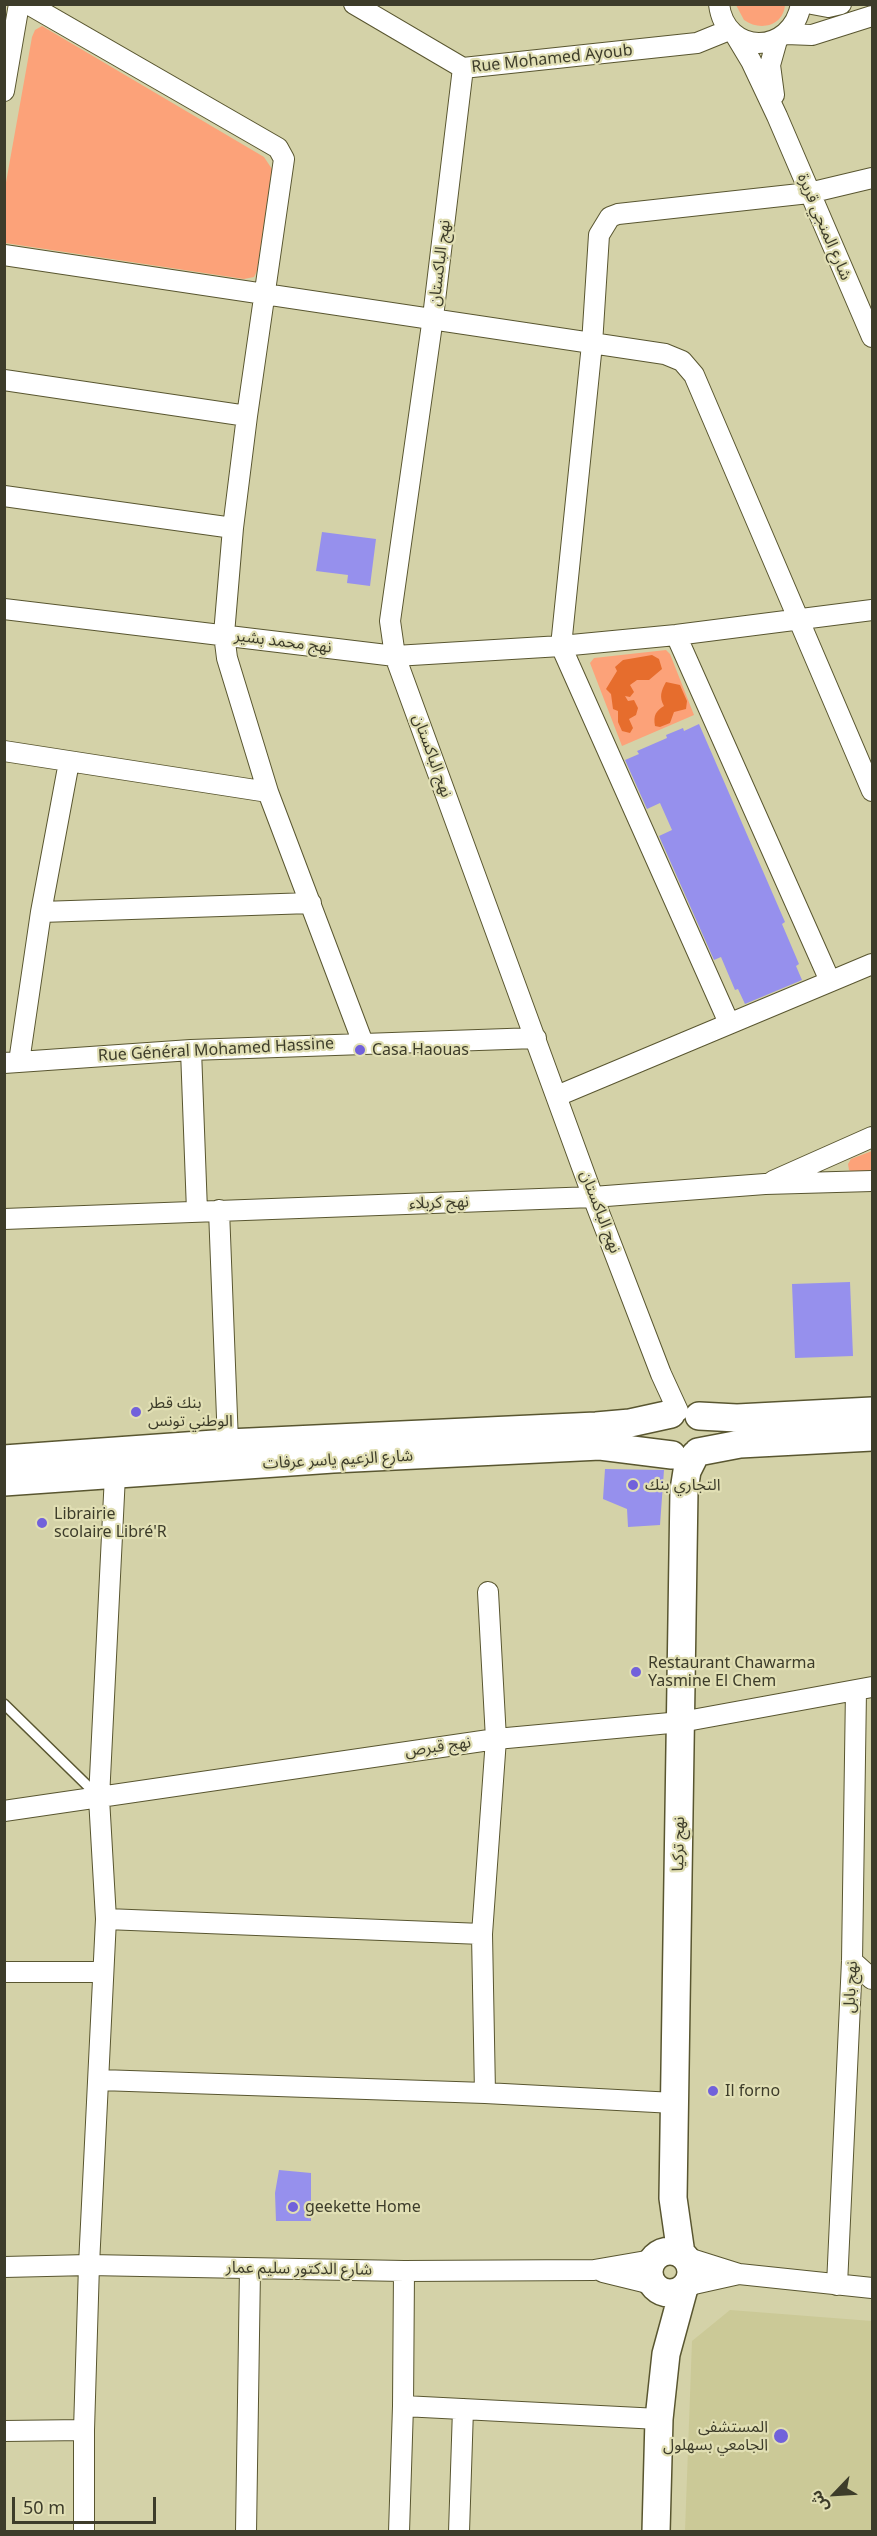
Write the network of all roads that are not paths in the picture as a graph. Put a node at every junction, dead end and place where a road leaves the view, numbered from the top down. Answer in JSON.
{"nodes":[{"id":1,"x":18,"y":4,"type":"edge"},
{"id":2,"x":28,"y":4,"type":"edge"},
{"id":3,"x":354,"y":4,"type":"edge"},
{"id":4,"x":719,"y":4,"type":"edge"},
{"id":5,"x":801,"y":4,"type":"edge"},
{"id":6,"x":812,"y":4,"type":"edge"},
{"id":7,"x":841,"y":4,"type":"edge"},
{"id":8,"x":873,"y":16,"type":"edge"},
{"id":9,"x":732,"y":33,"type":"junction"},
{"id":10,"x":782,"y":37,"type":"junction"},
{"id":11,"x":463,"y":69,"type":"junction"},
{"id":12,"x":4,"y":91,"type":"edge"},
{"id":13,"x":777,"y":116,"type":"junction"},
{"id":14,"x":873,"y":178,"type":"edge"},
{"id":15,"x":809,"y":193,"type":"junction"},
{"id":16,"x":4,"y":255,"type":"edge"},
{"id":17,"x":266,"y":294,"type":"junction"},
{"id":18,"x":433,"y":317,"type":"junction"},
{"id":19,"x":873,"y":337,"type":"edge"},
{"id":20,"x":592,"y":344,"type":"junction"},
{"id":21,"x":4,"y":380,"type":"edge"},
{"id":22,"x":247,"y":416,"type":"junction"},
{"id":23,"x":4,"y":496,"type":"edge"},
{"id":24,"x":233,"y":528,"type":"junction"},
{"id":25,"x":4,"y":609,"type":"edge"},
{"id":26,"x":873,"y":610,"type":"edge"},
{"id":27,"x":799,"y":620,"type":"junction"},
{"id":28,"x":224,"y":634,"type":"junction"},
{"id":29,"x":676,"y":635,"type":"junction"},
{"id":30,"x":561,"y":646,"type":"junction"},
{"id":31,"x":395,"y":656,"type":"junction"},
{"id":32,"x":4,"y":751,"type":"edge"},
{"id":33,"x":69,"y":762,"type":"junction"},
{"id":34,"x":873,"y":790,"type":"edge"},
{"id":35,"x":268,"y":792,"type":"junction"},
{"id":36,"x":311,"y":903,"type":"junction"},
{"id":37,"x":41,"y":912,"type":"junction"},
{"id":38,"x":873,"y":964,"type":"edge"},
{"id":39,"x":830,"y":981,"type":"junction"},
{"id":40,"x":729,"y":1023,"type":"junction"},
{"id":41,"x":536,"y":1038,"type":"junction"},
{"id":42,"x":363,"y":1043,"type":"junction"},
{"id":43,"x":191,"y":1050,"type":"junction"},
{"id":44,"x":12,"y":1062,"type":"edge"},
{"id":45,"x":557,"y":1096,"type":"junction"},
{"id":46,"x":873,"y":1137,"type":"edge"},
{"id":47,"x":873,"y":1181,"type":"edge"},
{"id":48,"x":765,"y":1184,"type":"junction"},
{"id":49,"x":593,"y":1197,"type":"junction"},
{"id":50,"x":219,"y":1210,"type":"junction"},
{"id":51,"x":197,"y":1211,"type":"junction"},
{"id":52,"x":4,"y":1219,"type":"edge"},
{"id":53,"x":873,"y":1411,"type":"edge"},
{"id":54,"x":683,"y":1414,"type":"junction"},
{"id":55,"x":873,"y":1437,"type":"edge"},
{"id":56,"x":228,"y":1443,"type":"junction"},
{"id":57,"x":685,"y":1455,"type":"junction"},
{"id":58,"x":4,"y":1459,"type":"edge"},
{"id":59,"x":115,"y":1475,"type":"junction"},
{"id":60,"x":4,"y":1482,"type":"edge"},
{"id":61,"x":488,"y":1592,"type":"dead end"},
{"id":62,"x":864,"y":1688,"type":"edge"},
{"id":63,"x":4,"y":1704,"type":"edge"},
{"id":64,"x":681,"y":1722,"type":"junction"},
{"id":65,"x":496,"y":1739,"type":"junction"},
{"id":66,"x":99,"y":1798,"type":"junction"},
{"id":67,"x":4,"y":1811,"type":"edge"},
{"id":68,"x":106,"y":1919,"type":"junction"},
{"id":69,"x":482,"y":1934,"type":"junction"},
{"id":70,"x":852,"y":1961,"type":"junction"},
{"id":71,"x":4,"y":1972,"type":"edge"},
{"id":72,"x":103,"y":1972,"type":"junction"},
{"id":73,"x":873,"y":1979,"type":"edge"},
{"id":74,"x":100,"y":2080,"type":"junction"},
{"id":75,"x":485,"y":2093,"type":"junction"},
{"id":76,"x":674,"y":2103,"type":"junction"},
{"id":77,"x":89,"y":2265,"type":"junction"},
{"id":78,"x":4,"y":2267,"type":"edge"},
{"id":79,"x":250,"y":2269,"type":"junction"},
{"id":80,"x":404,"y":2271,"type":"junction"},
{"id":81,"x":669,"y":2271,"type":"junction"},
{"id":82,"x":739,"y":2274,"type":"junction"},
{"id":83,"x":837,"y":2285,"type":"junction"},
{"id":84,"x":873,"y":2288,"type":"edge"},
{"id":85,"x":403,"y":2406,"type":"junction"},
{"id":86,"x":464,"y":2409,"type":"junction"},
{"id":87,"x":659,"y":2419,"type":"junction"},
{"id":88,"x":84,"y":2430,"type":"junction"},
{"id":89,"x":4,"y":2431,"type":"edge"},
{"id":90,"x":84,"y":2532,"type":"edge"},
{"id":91,"x":246,"y":2532,"type":"edge"},
{"id":92,"x":399,"y":2532,"type":"edge"},
{"id":93,"x":459,"y":2532,"type":"edge"},
{"id":94,"x":656,"y":2532,"type":"edge"}],
"edges":[{"from":1,"to":12,"type":"street"},
{"from":2,"to":17,"type":"street"},
{"from":3,"to":11,"type":"street","name":"Rue Mohamed Ayoub"},
{"from":4,"to":9,"type":"street","name":"شارع المنجي قريرة"},
{"from":5,"to":10,"type":"street","name":"شارع المنجي قريرة"},
{"from":6,"to":7,"type":"street"},
{"from":8,"to":10,"type":"street"},
{"from":9,"to":10,"type":"street"},
{"from":9,"to":11,"type":"street","name":"Rue Mohamed Ayoub"},
{"from":9,"to":13,"type":"street","name":"شارع المنجي قريرة"},
{"from":10,"to":13,"type":"street","name":"شارع المنجي قريرة"},
{"from":11,"to":18,"type":"street","name":"نهج الباكستان"},
{"from":13,"to":15,"type":"street","name":"شارع المنجي قريرة"},
{"from":14,"to":15,"type":"street"},
{"from":15,"to":19,"type":"street","name":"شارع المنجي قريرة"},
{"from":15,"to":20,"type":"street"},
{"from":16,"to":17,"type":"street"},
{"from":17,"to":18,"type":"street"},
{"from":17,"to":22,"type":"street"},
{"from":18,"to":20,"type":"street"},
{"from":18,"to":31,"type":"street","name":"نهج الباكستان"},
{"from":20,"to":27,"type":"street"},
{"from":20,"to":30,"type":"street"},
{"from":21,"to":22,"type":"street"},
{"from":22,"to":24,"type":"street"},
{"from":23,"to":24,"type":"street"},
{"from":24,"to":28,"type":"street"},
{"from":25,"to":28,"type":"street","name":"نهج محمد بشير"},
{"from":26,"to":27,"type":"street","name":"نهج محمد بشير"},
{"from":27,"to":29,"type":"street","name":"نهج محمد بشير"},
{"from":27,"to":34,"type":"street"},
{"from":28,"to":31,"type":"street","name":"نهج محمد بشير"},
{"from":28,"to":35,"type":"street"},
{"from":29,"to":30,"type":"street","name":"نهج محمد بشير"},
{"from":29,"to":39,"type":"street"},
{"from":30,"to":31,"type":"street","name":"نهج محمد بشير"},
{"from":30,"to":40,"type":"street"},
{"from":31,"to":41,"type":"street","name":"نهج الباكستان"},
{"from":32,"to":33,"type":"street"},
{"from":33,"to":35,"type":"street"},
{"from":33,"to":37,"type":"street"},
{"from":35,"to":36,"type":"street"},
{"from":36,"to":37,"type":"street"},
{"from":36,"to":42,"type":"street"},
{"from":37,"to":44,"type":"street"},
{"from":38,"to":39,"type":"street"},
{"from":39,"to":40,"type":"street"},
{"from":40,"to":45,"type":"street"},
{"from":41,"to":42,"type":"street","name":"Rue Général Mohamed Hassine"},
{"from":41,"to":45,"type":"street","name":"نهج الباكستان"},
{"from":42,"to":43,"type":"street","name":"Rue Général Mohamed Hassine"},
{"from":43,"to":44,"type":"street","name":"Rue Général Mohamed Hassine"},
{"from":43,"to":51,"type":"street"},
{"from":45,"to":49,"type":"street","name":"نهج الباكستان"},
{"from":46,"to":48,"type":"street"},
{"from":47,"to":48,"type":"street","name":"نهج كربلاء"},
{"from":48,"to":49,"type":"street","name":"نهج كربلاء"},
{"from":49,"to":50,"type":"street","name":"نهج كربلاء"},
{"from":49,"to":54,"type":"street","name":"نهج الباكستان"},
{"from":50,"to":51,"type":"street","name":"نهج كربلاء"},
{"from":50,"to":56,"type":"street"},
{"from":51,"to":52,"type":"street","name":"نهج كربلاء"},
{"from":53,"to":54,"type":"main road","name":"شارع الزعيم ياسر عرفات"},
{"from":54,"to":56,"type":"main road","name":"شارع الزعيم ياسر عرفات"},
{"from":54,"to":57,"type":"main road"},
{"from":54,"to":57,"type":"main road"},
{"from":55,"to":57,"type":"main road","name":"شارع الزعيم ياسر عرفات"},
{"from":56,"to":58,"type":"main road","name":"شارع الزعيم ياسر عرفات"},
{"from":57,"to":59,"type":"main road","name":"شارع الزعيم ياسر عرفات"},
{"from":57,"to":64,"type":"main road","name":"نهج تركيا"},
{"from":59,"to":60,"type":"main road","name":"شارع الزعيم ياسر عرفات"},
{"from":59,"to":66,"type":"street"},
{"from":61,"to":65,"type":"street"},
{"from":62,"to":64,"type":"street","name":"نهج قبرص"},
{"from":62,"to":70,"type":"street","name":"نهج بابل"},
{"from":63,"to":66,"type":"lane"},
{"from":64,"to":65,"type":"street","name":"نهج قبرص"},
{"from":64,"to":76,"type":"main road","name":"نهج تركيا"},
{"from":65,"to":66,"type":"street","name":"نهج قبرص"},
{"from":65,"to":69,"type":"street"},
{"from":66,"to":67,"type":"street","name":"نهج قبرص"},
{"from":66,"to":68,"type":"street"},
{"from":68,"to":69,"type":"street"},
{"from":68,"to":72,"type":"street"},
{"from":69,"to":75,"type":"street"},
{"from":70,"to":73,"type":"street"},
{"from":70,"to":83,"type":"street","name":"نهج بابل"},
{"from":71,"to":72,"type":"street"},
{"from":72,"to":74,"type":"street"},
{"from":74,"to":75,"type":"street"},
{"from":74,"to":77,"type":"street"},
{"from":75,"to":76,"type":"street"},
{"from":76,"to":81,"type":"main road","name":"نهج تركيا"},
{"from":77,"to":78,"type":"street","name":"شارع الدكتور سليم عمار"},
{"from":77,"to":79,"type":"street","name":"شارع الدكتور سليم عمار"},
{"from":77,"to":88,"type":"street"},
{"from":79,"to":80,"type":"street","name":"شارع الدكتور سليم عمار"},
{"from":79,"to":91,"type":"street"},
{"from":80,"to":81,"type":"street","name":"شارع الدكتور سليم عمار"},
{"from":80,"to":85,"type":"street"},
{"from":81,"to":82,"type":"street","name":"شارع الدكتور سليم عمار"},
{"from":81,"to":82,"type":"street"},
{"from":81,"to":87,"type":"main road"},
{"from":82,"to":83,"type":"street"},
{"from":83,"to":84,"type":"street"},
{"from":85,"to":86,"type":"street"},
{"from":85,"to":92,"type":"street"},
{"from":86,"to":87,"type":"street"},
{"from":86,"to":93,"type":"street"},
{"from":87,"to":94,"type":"main road"},
{"from":88,"to":89,"type":"street"},
{"from":88,"to":90,"type":"street"}]}
